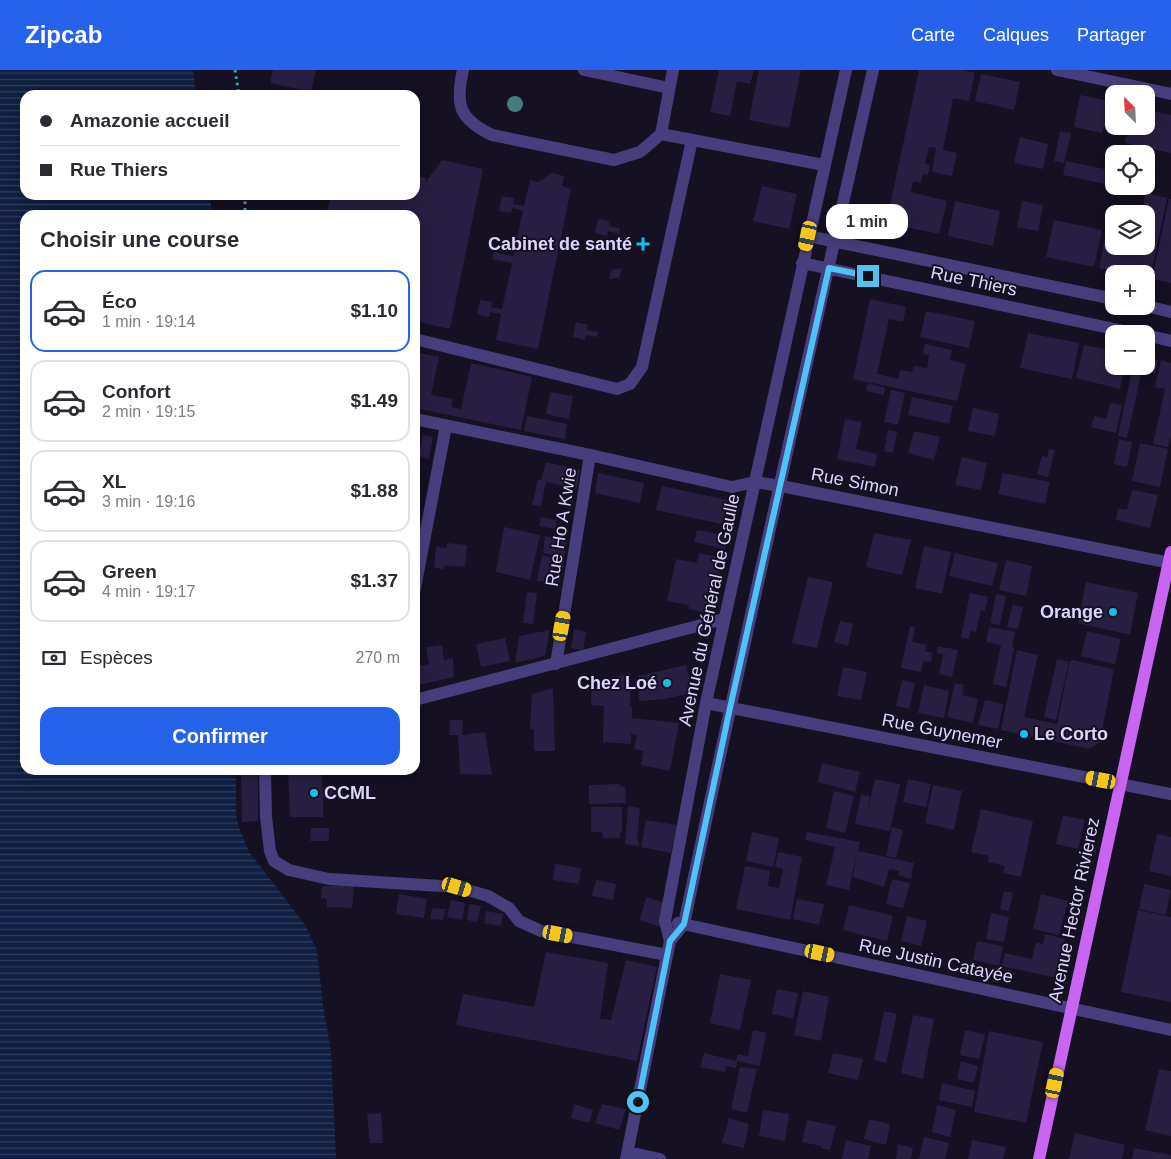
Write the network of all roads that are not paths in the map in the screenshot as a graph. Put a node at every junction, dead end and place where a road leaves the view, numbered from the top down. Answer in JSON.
{"nodes":[{"id":1,"x":463,"y":70,"type":"edge"},
{"id":2,"x":584,"y":70,"type":"edge"},
{"id":3,"x":673,"y":70,"type":"edge"},
{"id":4,"x":846,"y":70,"type":"edge"},
{"id":5,"x":873,"y":70,"type":"edge"},
{"id":6,"x":1057,"y":70,"type":"edge"},
{"id":7,"x":669,"y":88,"type":"junction"},
{"id":8,"x":1171,"y":94,"type":"edge"},
{"id":9,"x":661,"y":134,"type":"junction"},
{"id":10,"x":692,"y":140,"type":"junction"},
{"id":11,"x":824,"y":164,"type":"junction"},
{"id":12,"x":808,"y":236,"type":"junction"},
{"id":13,"x":835,"y":240,"type":"junction"},
{"id":14,"x":802,"y":263,"type":"junction"},
{"id":15,"x":829,"y":268,"type":"junction"},
{"id":16,"x":1105,"y":298,"type":"edge"},
{"id":17,"x":1155,"y":308,"type":"edge"},
{"id":18,"x":1171,"y":312,"type":"edge"},
{"id":19,"x":1105,"y":327,"type":"edge"},
{"id":20,"x":1155,"y":338,"type":"edge"},
{"id":21,"x":420,"y":340,"type":"edge"},
{"id":22,"x":1171,"y":341,"type":"edge"},
{"id":23,"x":420,"y":420,"type":"edge"},
{"id":24,"x":446,"y":426,"type":"junction"},
{"id":25,"x":590,"y":455,"type":"junction"},
{"id":26,"x":754,"y":482,"type":"junction"},
{"id":27,"x":781,"y":486,"type":"junction"},
{"id":28,"x":1170,"y":559,"type":"edge"},
{"id":29,"x":420,"y":562,"type":"edge"},
{"id":30,"x":724,"y":619,"type":"junction"},
{"id":31,"x":556,"y":664,"type":"junction"},
{"id":32,"x":420,"y":699,"type":"edge"},
{"id":33,"x":706,"y":703,"type":"junction"},
{"id":34,"x":730,"y":708,"type":"junction"},
{"id":35,"x":265,"y":775,"type":"edge"},
{"id":36,"x":1120,"y":783,"type":"junction"},
{"id":37,"x":1171,"y":794,"type":"edge"},
{"id":38,"x":665,"y":920,"type":"junction"},
{"id":39,"x":684,"y":924,"type":"junction"},
{"id":40,"x":670,"y":941,"type":"junction"},
{"id":41,"x":667,"y":955,"type":"junction"},
{"id":42,"x":1071,"y":1008,"type":"junction"},
{"id":43,"x":1171,"y":1030,"type":"edge"},
{"id":44,"x":627,"y":1155,"type":"edge"},
{"id":45,"x":660,"y":1159,"type":"edge"},
{"id":46,"x":1039,"y":1159,"type":"edge"}],
"edges":[{"from":1,"to":9,"type":"street"},
{"from":2,"to":7,"type":"street"},
{"from":3,"to":7,"type":"street"},
{"from":4,"to":11,"type":"street","name":"Avenue du Général de Gaulle"},
{"from":5,"to":13,"type":"street"},
{"from":6,"to":8,"type":"street"},
{"from":7,"to":9,"type":"street"},
{"from":9,"to":10,"type":"street"},
{"from":10,"to":11,"type":"street"},
{"from":10,"to":21,"type":"street"},
{"from":11,"to":12,"type":"street","name":"Avenue du Général de Gaulle"},
{"from":12,"to":13,"type":"street","name":"Rue Thiers"},
{"from":12,"to":14,"type":"street","name":"Avenue du Général de Gaulle"},
{"from":13,"to":15,"type":"street"},
{"from":13,"to":16,"type":"street","name":"Rue Thiers"},
{"from":14,"to":15,"type":"street","name":"Rue Thiers"},
{"from":14,"to":26,"type":"street","name":"Avenue du Général de Gaulle"},
{"from":15,"to":19,"type":"street","name":"Rue Thiers"},
{"from":15,"to":27,"type":"street"},
{"from":17,"to":18,"type":"street"},
{"from":20,"to":22,"type":"street"},
{"from":23,"to":24,"type":"street","name":"Rue Simon"},
{"from":24,"to":25,"type":"street","name":"Rue Simon"},
{"from":24,"to":29,"type":"street"},
{"from":25,"to":26,"type":"street","name":"Rue Simon"},
{"from":25,"to":31,"type":"street","name":"Rue Ho A Kwie"},
{"from":26,"to":27,"type":"street","name":"Rue Simon"},
{"from":26,"to":30,"type":"street","name":"Avenue du Général de Gaulle"},
{"from":27,"to":28,"type":"street","name":"Rue Simon"},
{"from":27,"to":34,"type":"street"},
{"from":28,"to":36,"type":"main road","name":"Avenue Hector Rivierez"},
{"from":30,"to":31,"type":"street"},
{"from":30,"to":33,"type":"street","name":"Avenue du Général de Gaulle"},
{"from":31,"to":32,"type":"street"},
{"from":33,"to":34,"type":"street","name":"Rue Guynemer"},
{"from":33,"to":38,"type":"street","name":"Avenue du Général de Gaulle"},
{"from":34,"to":36,"type":"street","name":"Rue Guynemer"},
{"from":34,"to":39,"type":"street"},
{"from":35,"to":41,"type":"street"},
{"from":36,"to":37,"type":"street","name":"Rue Guynemer"},
{"from":36,"to":42,"type":"main road","name":"Avenue Hector Rivierez"},
{"from":38,"to":39,"type":"street","name":"Rue Justin Catayée"},
{"from":38,"to":40,"type":"street","name":"Avenue du Général de Gaulle"},
{"from":39,"to":40,"type":"street"},
{"from":39,"to":42,"type":"street","name":"Rue Justin Catayée"},
{"from":40,"to":41,"type":"street","name":"Avenue du Général de Gaulle"},
{"from":41,"to":44,"type":"street","name":"Avenue du Général de Gaulle"},
{"from":42,"to":43,"type":"street","name":"Rue Justin Catayée"},
{"from":42,"to":46,"type":"main road","name":"Avenue Hector Rivierez"},
{"from":44,"to":45,"type":"street"}]}
